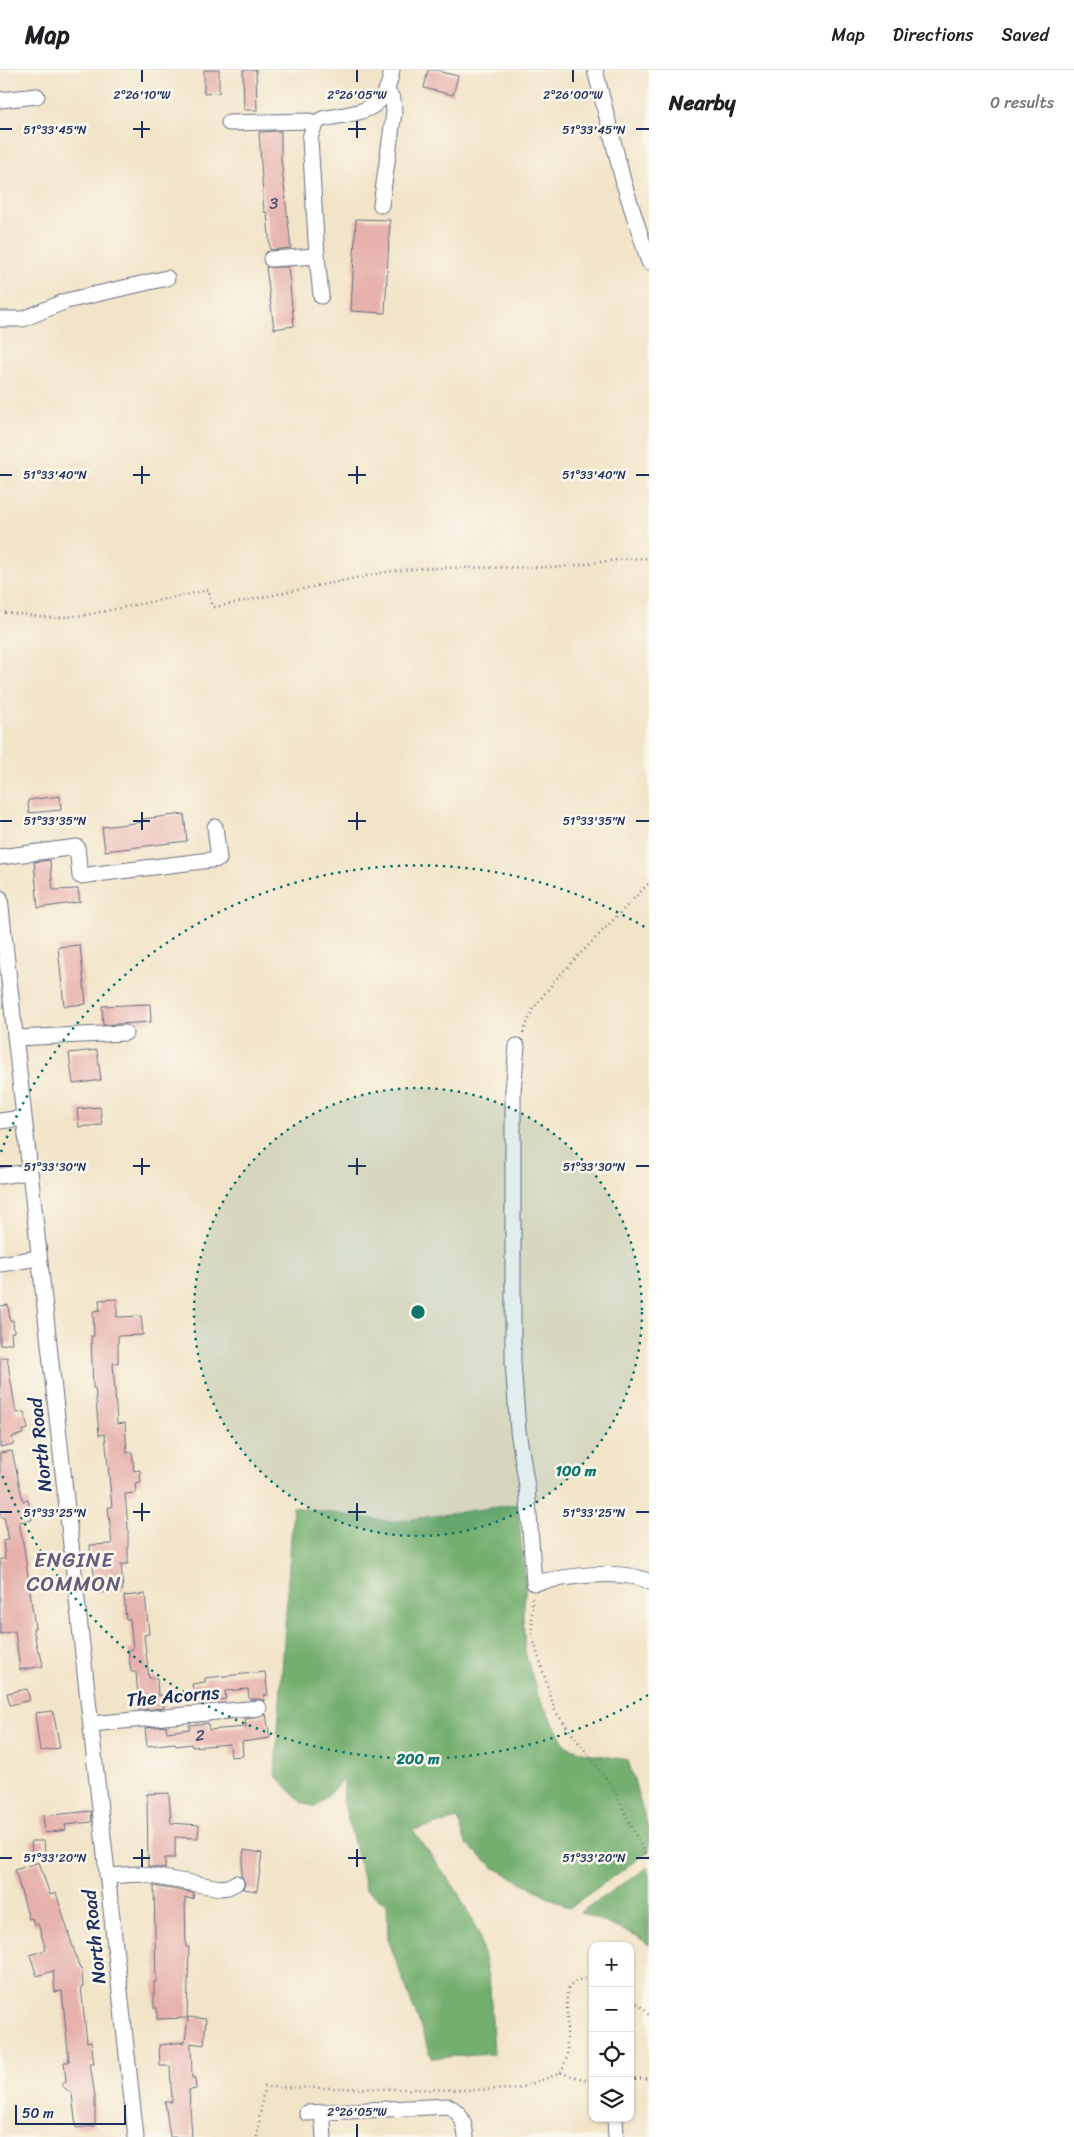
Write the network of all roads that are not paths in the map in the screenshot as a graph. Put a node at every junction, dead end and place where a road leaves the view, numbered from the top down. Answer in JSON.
{"nodes":[{"id":1,"x":392,"y":70,"type":"edge"},
{"id":2,"x":595,"y":70,"type":"edge"},
{"id":3,"x":387,"y":91,"type":"junction"},
{"id":4,"x":37,"y":96,"type":"dead end"},
{"id":5,"x":0,"y":100,"type":"edge"},
{"id":6,"x":229,"y":123,"type":"dead end"},
{"id":7,"x":315,"y":123,"type":"junction"},
{"id":8,"x":382,"y":205,"type":"dead end"},
{"id":9,"x":317,"y":256,"type":"junction"},
{"id":10,"x":272,"y":259,"type":"dead end"},
{"id":11,"x":649,"y":262,"type":"edge"},
{"id":12,"x":167,"y":278,"type":"dead end"},
{"id":13,"x":321,"y":296,"type":"dead end"},
{"id":14,"x":0,"y":319,"type":"edge"},
{"id":15,"x":215,"y":827,"type":"dead end"},
{"id":16,"x":0,"y":857,"type":"edge"},
{"id":17,"x":0,"y":898,"type":"edge"},
{"id":18,"x":125,"y":1033,"type":"dead end"},
{"id":19,"x":15,"y":1038,"type":"junction"},
{"id":20,"x":517,"y":1046,"type":"road end"},
{"id":21,"x":23,"y":1118,"type":"junction"},
{"id":22,"x":0,"y":1121,"type":"edge"},
{"id":23,"x":29,"y":1172,"type":"junction"},
{"id":24,"x":0,"y":1176,"type":"edge"},
{"id":25,"x":39,"y":1258,"type":"junction"},
{"id":26,"x":0,"y":1264,"type":"edge"},
{"id":27,"x":649,"y":1582,"type":"edge"},
{"id":28,"x":259,"y":1708,"type":"dead end"},
{"id":29,"x":91,"y":1724,"type":"junction"},
{"id":30,"x":108,"y":1876,"type":"junction"},
{"id":31,"x":236,"y":1883,"type":"dead end"},
{"id":32,"x":322,"y":2112,"type":"junction"},
{"id":33,"x":306,"y":2113,"type":"dead end"},
{"id":34,"x":615,"y":2122,"type":"edge"},
{"id":35,"x":136,"y":2137,"type":"edge"},
{"id":36,"x":324,"y":2137,"type":"edge"},
{"id":37,"x":466,"y":2137,"type":"edge"},
{"id":38,"x":616,"y":2137,"type":"edge"}],
"edges":[{"from":1,"to":3,"type":"street"},
{"from":2,"to":11,"type":"street"},
{"from":3,"to":7,"type":"street"},
{"from":3,"to":8,"type":"street"},
{"from":4,"to":5,"type":"street"},
{"from":6,"to":7,"type":"street"},
{"from":7,"to":9,"type":"street"},
{"from":9,"to":10,"type":"street"},
{"from":9,"to":13,"type":"street"},
{"from":12,"to":14,"type":"street"},
{"from":15,"to":16,"type":"street"},
{"from":17,"to":19,"type":"street","name":"North Road"},
{"from":18,"to":19,"type":"street"},
{"from":19,"to":21,"type":"street","name":"North Road"},
{"from":20,"to":27,"type":"street"},
{"from":21,"to":22,"type":"street"},
{"from":21,"to":23,"type":"street","name":"North Road"},
{"from":23,"to":24,"type":"street"},
{"from":23,"to":25,"type":"street","name":"North Road"},
{"from":25,"to":26,"type":"street"},
{"from":25,"to":29,"type":"street","name":"North Road"},
{"from":28,"to":29,"type":"street","name":"The Acorns"},
{"from":29,"to":30,"type":"street","name":"North Road"},
{"from":30,"to":31,"type":"street"},
{"from":30,"to":35,"type":"street","name":"North Road"},
{"from":32,"to":33,"type":"street"},
{"from":32,"to":36,"type":"street"},
{"from":32,"to":37,"type":"street"},
{"from":34,"to":38,"type":"street"}]}
